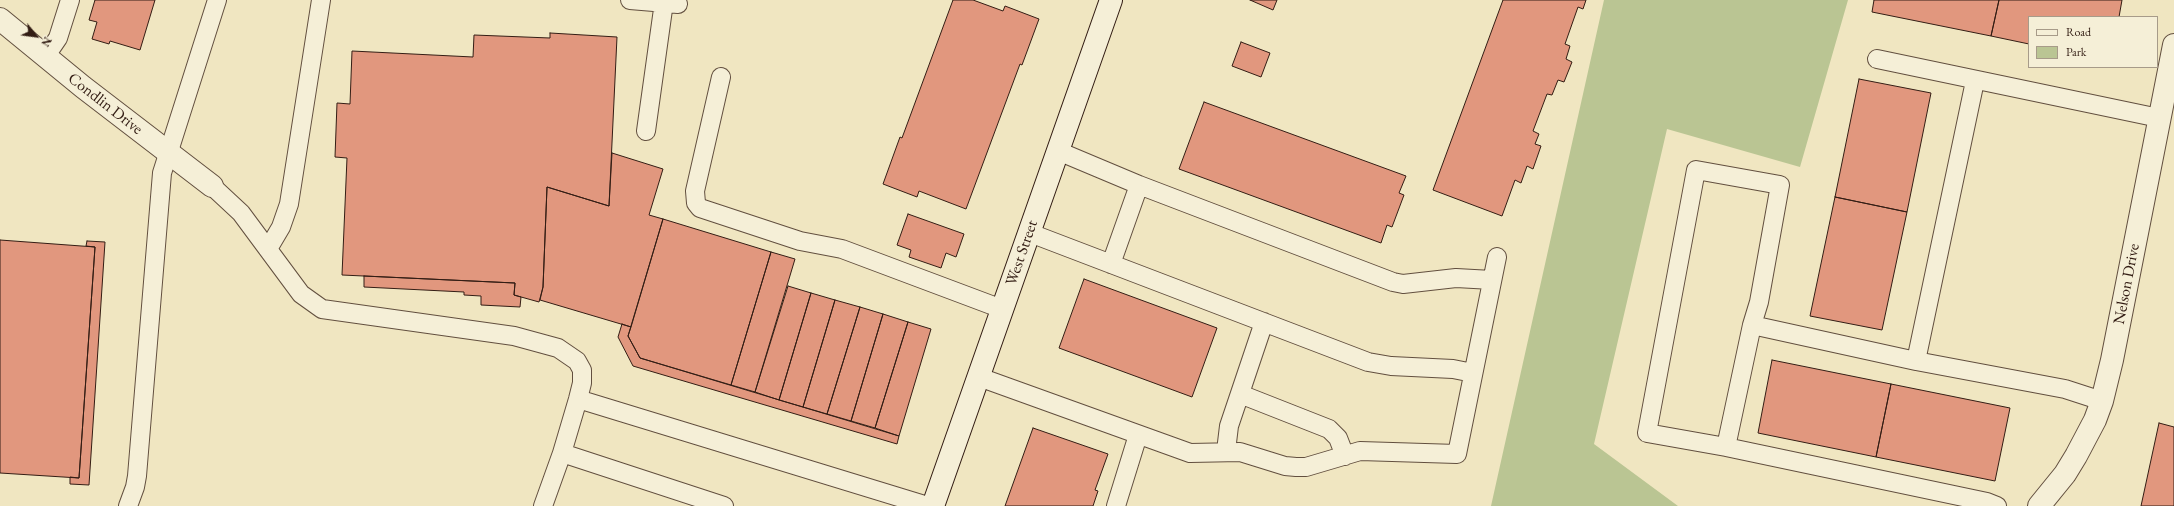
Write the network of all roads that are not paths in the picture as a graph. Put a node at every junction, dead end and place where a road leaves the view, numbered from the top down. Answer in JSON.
{"nodes":[{"id":1,"x":70,"y":0,"type":"edge"},
{"id":2,"x":217,"y":0,"type":"edge"},
{"id":3,"x":321,"y":0,"type":"edge"},
{"id":4,"x":630,"y":0,"type":"edge"},
{"id":5,"x":1111,"y":0,"type":"edge"},
{"id":6,"x":0,"y":19,"type":"edge"},
{"id":7,"x":2174,"y":46,"type":"edge"},
{"id":8,"x":45,"y":56,"type":"junction"},
{"id":9,"x":1877,"y":59,"type":"dead end"},
{"id":10,"x":721,"y":77,"type":"dead end"},
{"id":11,"x":1975,"y":81,"type":"junction"},
{"id":12,"x":2159,"y":118,"type":"junction"},
{"id":13,"x":646,"y":131,"type":"dead end"},
{"id":14,"x":1058,"y":151,"type":"junction"},
{"id":15,"x":167,"y":152,"type":"junction"},
{"id":16,"x":1139,"y":185,"type":"junction"},
{"id":17,"x":212,"y":186,"type":"joint"},
{"id":18,"x":1030,"y":233,"type":"junction"},
{"id":19,"x":268,"y":249,"type":"junction"},
{"id":20,"x":1497,"y":257,"type":"dead end"},
{"id":21,"x":1111,"y":264,"type":"junction"},
{"id":22,"x":1492,"y":280,"type":"junction"},
{"id":23,"x":1002,"y":309,"type":"junction"},
{"id":24,"x":1264,"y":322,"type":"junction"},
{"id":25,"x":1752,"y":325,"type":"junction"},
{"id":26,"x":1916,"y":361,"type":"junction"},
{"id":27,"x":1473,"y":373,"type":"junction"},
{"id":28,"x":979,"y":377,"type":"junction"},
{"id":29,"x":1240,"y":394,"type":"junction"},
{"id":30,"x":578,"y":399,"type":"junction"},
{"id":31,"x":2102,"y":401,"type":"junction"},
{"id":32,"x":1138,"y":435,"type":"junction"},
{"id":33,"x":1726,"y":447,"type":"junction"},
{"id":34,"x":1226,"y":451,"type":"junction"},
{"id":35,"x":562,"y":453,"type":"junction"},
{"id":36,"x":1345,"y":456,"type":"junction"},
{"id":37,"x":713,"y":504,"type":"edge"},
{"id":38,"x":128,"y":506,"type":"edge"},
{"id":39,"x":543,"y":506,"type":"edge"},
{"id":40,"x":928,"y":506,"type":"edge"},
{"id":41,"x":934,"y":506,"type":"edge"},
{"id":42,"x":1116,"y":506,"type":"edge"},
{"id":43,"x":1997,"y":506,"type":"edge"},
{"id":44,"x":2039,"y":506,"type":"edge"}],
"edges":[{"from":1,"to":8,"type":"lane"},
{"from":2,"to":15,"type":"lane"},
{"from":3,"to":19,"type":"lane"},
{"from":4,"to":13,"type":"lane"},
{"from":5,"to":14,"type":"street","name":"West Street"},
{"from":6,"to":8,"type":"street","name":"Condlin Drive"},
{"from":7,"to":12,"type":"street","name":"Nelson Drive"},
{"from":8,"to":15,"type":"street","name":"Condlin Drive"},
{"from":9,"to":11,"type":"lane"},
{"from":10,"to":23,"type":"lane"},
{"from":11,"to":12,"type":"lane"},
{"from":11,"to":26,"type":"lane"},
{"from":12,"to":31,"type":"street","name":"Nelson Drive"},
{"from":14,"to":16,"type":"lane"},
{"from":14,"to":18,"type":"street","name":"West Street"},
{"from":15,"to":17,"type":"street","name":"Condlin Drive"},
{"from":15,"to":38,"type":"lane"},
{"from":16,"to":21,"type":"lane"},
{"from":16,"to":22,"type":"lane"},
{"from":17,"to":19,"type":"lane"},
{"from":18,"to":21,"type":"lane"},
{"from":18,"to":23,"type":"street","name":"West Street"},
{"from":19,"to":30,"type":"lane"},
{"from":20,"to":22,"type":"lane"},
{"from":21,"to":24,"type":"lane"},
{"from":22,"to":27,"type":"lane"},
{"from":23,"to":28,"type":"street","name":"West Street"},
{"from":24,"to":27,"type":"lane"},
{"from":24,"to":29,"type":"lane"},
{"from":25,"to":26,"type":"lane"},
{"from":25,"to":33,"type":"lane"},
{"from":25,"to":33,"type":"lane"},
{"from":26,"to":31,"type":"lane"},
{"from":27,"to":36,"type":"lane"},
{"from":28,"to":32,"type":"lane"},
{"from":28,"to":41,"type":"street","name":"West Street"},
{"from":29,"to":34,"type":"lane"},
{"from":29,"to":36,"type":"lane"},
{"from":30,"to":35,"type":"lane"},
{"from":30,"to":40,"type":"lane"},
{"from":31,"to":44,"type":"street","name":"Nelson Drive"},
{"from":32,"to":34,"type":"lane"},
{"from":32,"to":42,"type":"lane"},
{"from":33,"to":43,"type":"lane"},
{"from":34,"to":36,"type":"lane"},
{"from":35,"to":37,"type":"lane"},
{"from":35,"to":39,"type":"lane"}]}
